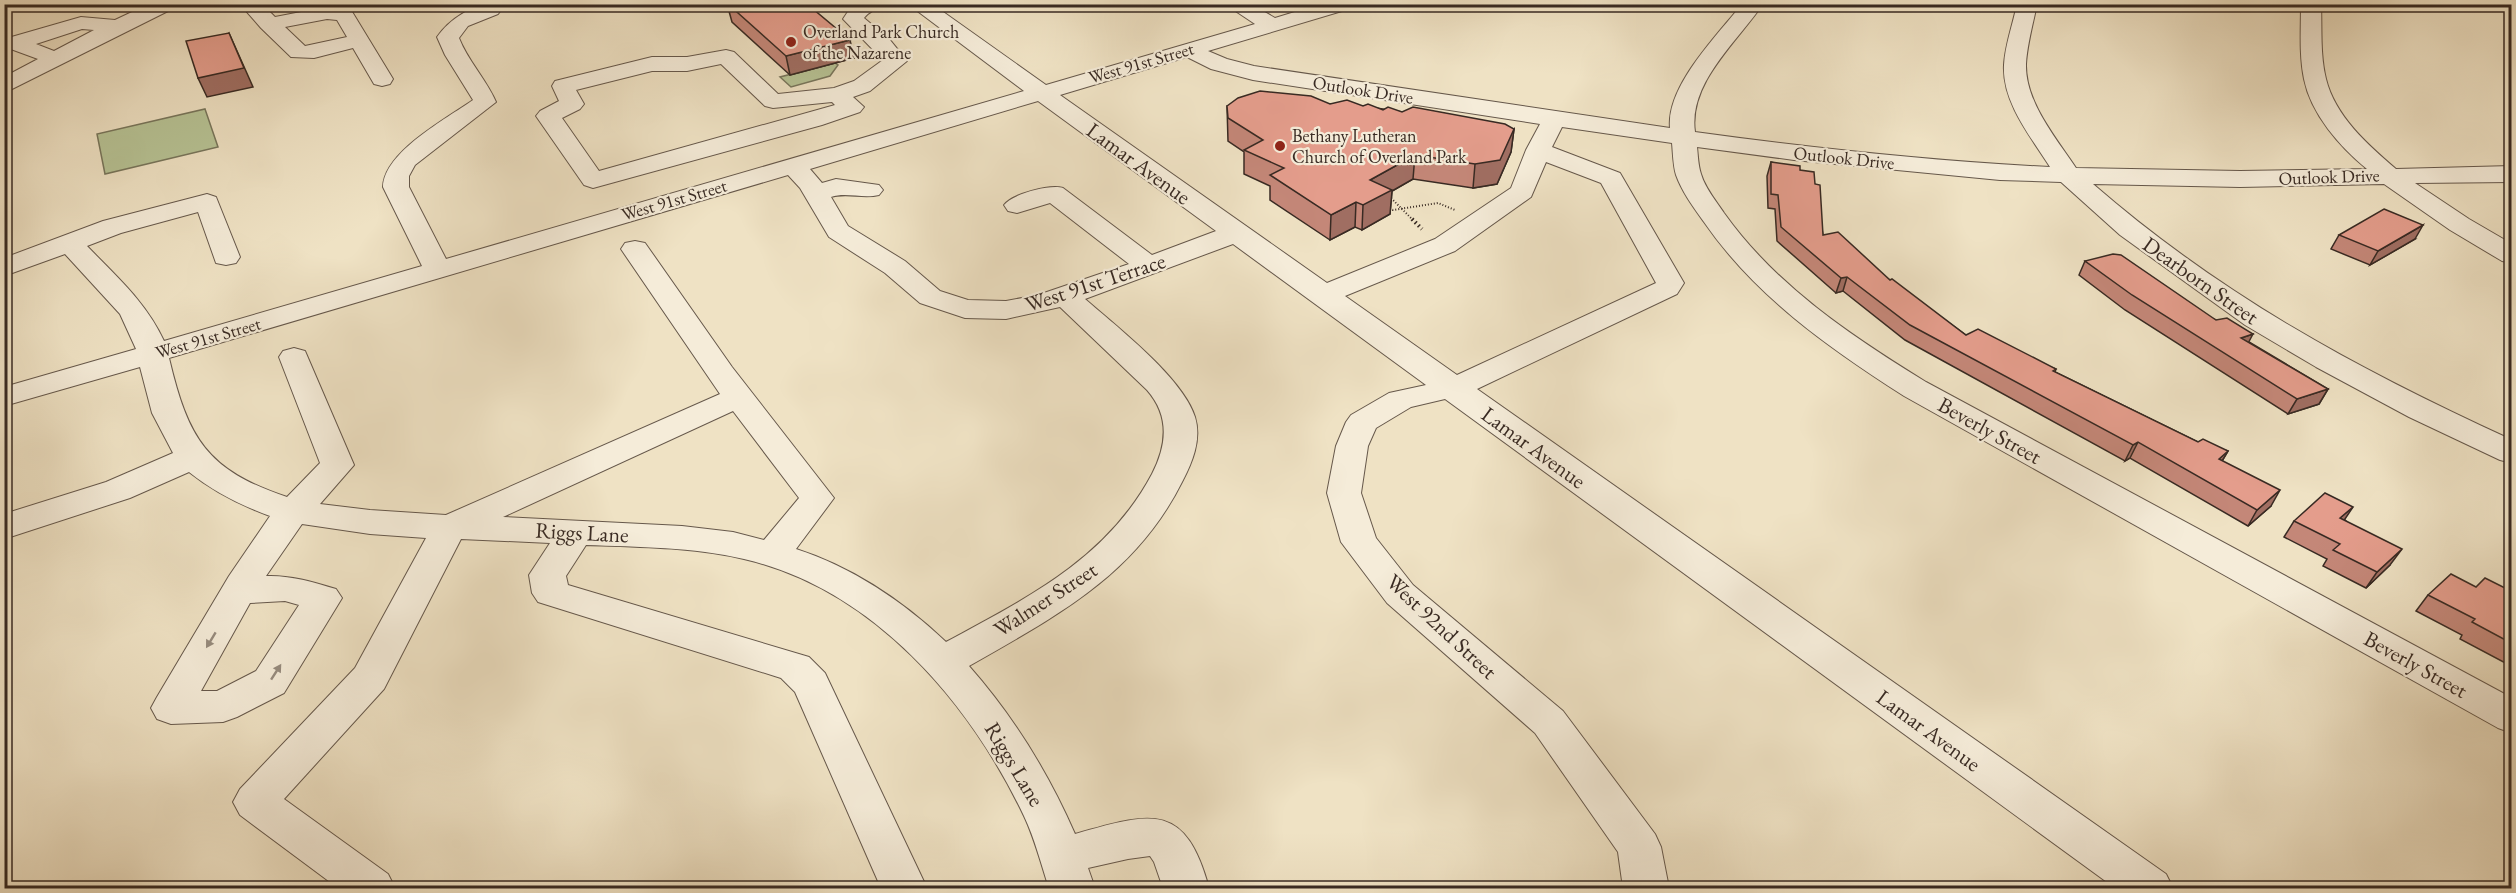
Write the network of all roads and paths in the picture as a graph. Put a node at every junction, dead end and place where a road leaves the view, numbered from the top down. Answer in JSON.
{"nodes":[{"id":1,"x":167,"y":4,"type":"edge"},
{"id":2,"x":250,"y":4,"type":"edge"},
{"id":3,"x":871,"y":4,"type":"edge"},
{"id":4,"x":918,"y":4,"type":"edge"},
{"id":5,"x":1235,"y":4,"type":"edge"},
{"id":6,"x":1345,"y":4,"type":"edge"},
{"id":7,"x":1753,"y":4,"type":"edge"},
{"id":8,"x":2027,"y":4,"type":"edge"},
{"id":9,"x":2311,"y":4,"type":"edge"},
{"id":10,"x":490,"y":10,"type":"dead end"},
{"id":11,"x":124,"y":24,"type":"junction"},
{"id":12,"x":267,"y":24,"type":"junction"},
{"id":13,"x":1272,"y":25,"type":"junction"},
{"id":14,"x":361,"y":40,"type":"junction"},
{"id":15,"x":1186,"y":49,"type":"junction"},
{"id":16,"x":56,"y":59,"type":"junction"},
{"id":17,"x":382,"y":79,"type":"dead end"},
{"id":18,"x":1041,"y":92,"type":"junction"},
{"id":19,"x":837,"y":95,"type":"junction"},
{"id":20,"x":15,"y":98,"type":"edge"},
{"id":21,"x":1554,"y":119,"type":"junction"},
{"id":22,"x":1683,"y":137,"type":"junction"},
{"id":23,"x":1532,"y":145,"type":"junction"},
{"id":24,"x":708,"y":149,"type":"junction"},
{"id":25,"x":793,"y":165,"type":"junction"},
{"id":26,"x":2511,"y":174,"type":"edge"},
{"id":27,"x":2068,"y":175,"type":"junction"},
{"id":28,"x":2390,"y":175,"type":"junction"},
{"id":29,"x":755,"y":176,"type":"junction"},
{"id":30,"x":870,"y":190,"type":"dead end"},
{"id":31,"x":1381,"y":192,"type":"edge"},
{"id":32,"x":815,"y":193,"type":"junction"},
{"id":33,"x":1017,"y":205,"type":"dead end"},
{"id":34,"x":1383,"y":205,"type":"edge"},
{"id":35,"x":1401,"y":208,"type":"junction"},
{"id":36,"x":1461,"y":213,"type":"dead end"},
{"id":37,"x":1236,"y":233,"type":"junction"},
{"id":38,"x":1427,"y":233,"type":"dead end"},
{"id":39,"x":69,"y":242,"type":"junction"},
{"id":40,"x":635,"y":249,"type":"dead end"},
{"id":41,"x":2511,"y":255,"type":"edge"},
{"id":42,"x":226,"y":257,"type":"dead end"},
{"id":43,"x":1149,"y":266,"type":"junction"},
{"id":44,"x":4,"y":268,"type":"edge"},
{"id":45,"x":438,"y":270,"type":"junction"},
{"id":46,"x":1322,"y":295,"type":"junction"},
{"id":47,"x":1064,"y":296,"type":"junction"},
{"id":48,"x":152,"y":354,"type":"junction"},
{"id":49,"x":294,"y":357,"type":"dead end"},
{"id":50,"x":1452,"y":388,"type":"junction"},
{"id":51,"x":4,"y":397,"type":"edge"},
{"id":52,"x":739,"y":397,"type":"junction"},
{"id":53,"x":2511,"y":453,"type":"edge"},
{"id":54,"x":194,"y":457,"type":"junction"},
{"id":55,"x":295,"y":509,"type":"junction"},
{"id":56,"x":4,"y":527,"type":"edge"},
{"id":57,"x":450,"y":527,"type":"junction"},
{"id":58,"x":576,"y":532,"type":"junction"},
{"id":59,"x":772,"y":555,"type":"junction"},
{"id":60,"x":240,"y":590,"type":"dead end"},
{"id":61,"x":943,"y":662,"type":"junction"},
{"id":62,"x":2511,"y":717,"type":"edge"},
{"id":63,"x":1066,"y":873,"type":"edge"},
{"id":64,"x":372,"y":888,"type":"edge"},
{"id":65,"x":904,"y":888,"type":"edge"},
{"id":66,"x":1186,"y":888,"type":"edge"},
{"id":67,"x":1646,"y":888,"type":"edge"},
{"id":68,"x":2150,"y":888,"type":"edge"}],
"edges":[{"from":1,"to":11,"type":"street"},
{"from":2,"to":12,"type":"street"},
{"from":3,"to":19,"type":"street"},
{"from":4,"to":18,"type":"street","name":"Lamar Avenue"},
{"from":5,"to":13,"type":"street"},
{"from":6,"to":13,"type":"street","name":"West 91st Street"},
{"from":7,"to":22,"type":"street","name":"Beverly Street"},
{"from":8,"to":27,"type":"street","name":"Dearborn Street"},
{"from":9,"to":28,"type":"street"},
{"from":10,"to":45,"type":"street"},
{"from":11,"to":16,"type":"street"},
{"from":11,"to":16,"type":"street"},
{"from":12,"to":14,"type":"street"},
{"from":12,"to":14,"type":"street"},
{"from":13,"to":15,"type":"street","name":"West 91st Street"},
{"from":14,"to":17,"type":"street"},
{"from":15,"to":18,"type":"street","name":"West 91st Street"},
{"from":15,"to":21,"type":"street","name":"Outlook Drive"},
{"from":16,"to":20,"type":"street"},
{"from":18,"to":25,"type":"street","name":"West 91st Street"},
{"from":18,"to":37,"type":"street","name":"Lamar Avenue"},
{"from":19,"to":24,"type":"street"},
{"from":19,"to":24,"type":"street"},
{"from":21,"to":22,"type":"street","name":"Outlook Drive"},
{"from":21,"to":23,"type":"street"},
{"from":22,"to":27,"type":"street","name":"Outlook Drive"},
{"from":22,"to":62,"type":"street","name":"Beverly Street"},
{"from":23,"to":46,"type":"street"},
{"from":23,"to":50,"type":"street","name":"West 92nd Street"},
{"from":24,"to":29,"type":"street"},
{"from":25,"to":29,"type":"street","name":"West 91st Street"},
{"from":25,"to":32,"type":"street","name":"West 91st Terrace"},
{"from":26,"to":28,"type":"street","name":"Outlook Drive"},
{"from":27,"to":28,"type":"street","name":"Outlook Drive"},
{"from":27,"to":53,"type":"street","name":"Dearborn Street"},
{"from":28,"to":41,"type":"street"},
{"from":29,"to":45,"type":"street","name":"West 91st Street"},
{"from":30,"to":32,"type":"street"},
{"from":31,"to":35,"type":"path"},
{"from":32,"to":47,"type":"street","name":"West 91st Terrace"},
{"from":33,"to":43,"type":"street"},
{"from":34,"to":35,"type":"path"},
{"from":35,"to":36,"type":"path"},
{"from":35,"to":38,"type":"path"},
{"from":37,"to":43,"type":"street","name":"West 91st Terrace"},
{"from":37,"to":46,"type":"street","name":"Lamar Avenue"},
{"from":39,"to":42,"type":"street"},
{"from":39,"to":44,"type":"street"},
{"from":39,"to":48,"type":"street","name":"Riggs Lane"},
{"from":40,"to":52,"type":"street"},
{"from":43,"to":47,"type":"street","name":"West 91st Terrace"},
{"from":45,"to":48,"type":"street","name":"West 91st Street"},
{"from":46,"to":50,"type":"street","name":"Lamar Avenue"},
{"from":47,"to":61,"type":"street","name":"Walmer Street"},
{"from":48,"to":51,"type":"street","name":"West 91st Street"},
{"from":48,"to":54,"type":"street","name":"Riggs Lane"},
{"from":49,"to":55,"type":"street"},
{"from":50,"to":67,"type":"street","name":"West 92nd Street"},
{"from":50,"to":68,"type":"street","name":"Lamar Avenue"},
{"from":52,"to":57,"type":"street"},
{"from":52,"to":59,"type":"street"},
{"from":54,"to":55,"type":"street","name":"Riggs Lane"},
{"from":54,"to":56,"type":"street"},
{"from":55,"to":57,"type":"street","name":"Riggs Lane"},
{"from":55,"to":60,"type":"street"},
{"from":57,"to":58,"type":"street","name":"Riggs Lane"},
{"from":57,"to":64,"type":"street"},
{"from":58,"to":59,"type":"street","name":"Riggs Lane"},
{"from":58,"to":65,"type":"street"},
{"from":59,"to":61,"type":"street","name":"Riggs Lane"},
{"from":61,"to":63,"type":"street","name":"Riggs Lane"},
{"from":63,"to":66,"type":"street"}]}
